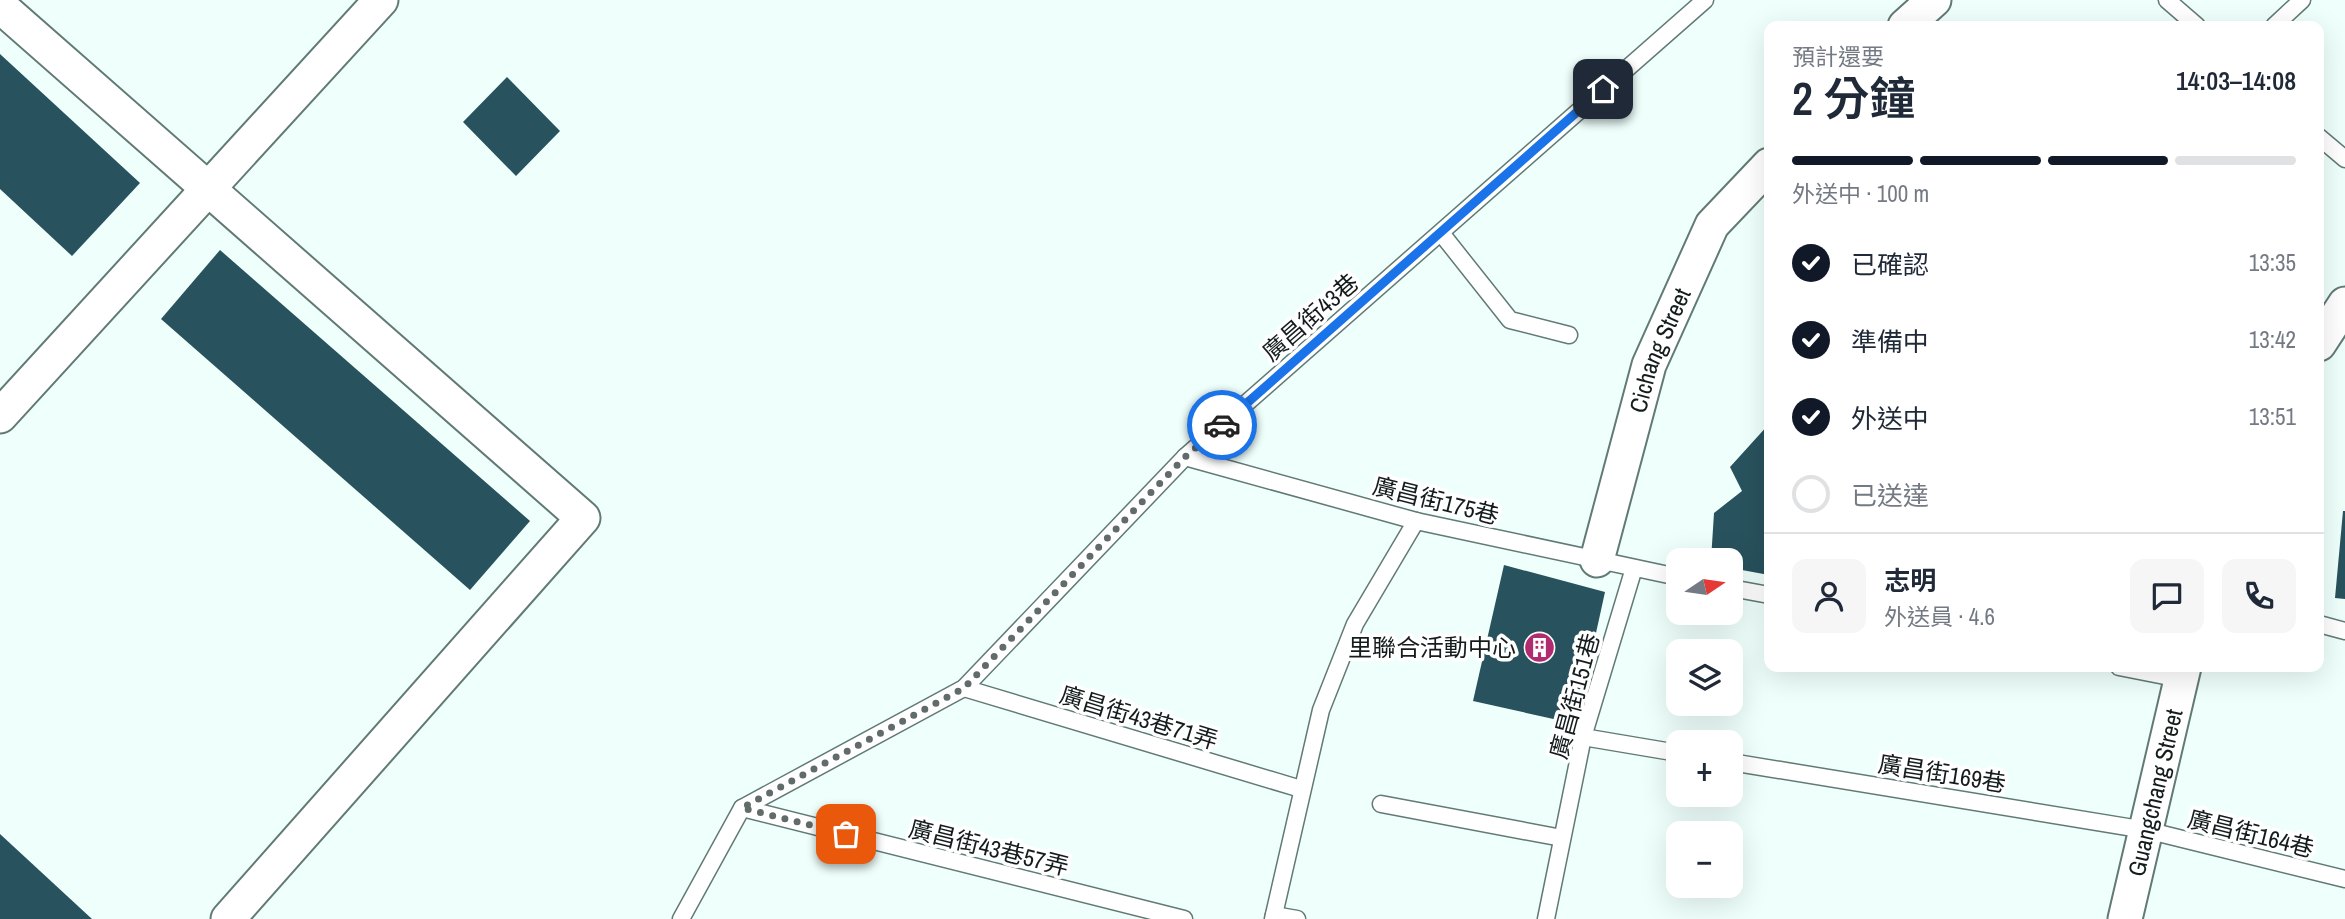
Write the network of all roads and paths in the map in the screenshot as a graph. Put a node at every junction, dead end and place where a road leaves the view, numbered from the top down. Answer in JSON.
{"nodes":[{"id":1,"x":381,"y":0,"type":"edge"},
{"id":2,"x":1705,"y":0,"type":"edge"},
{"id":3,"x":1934,"y":0,"type":"edge"},
{"id":4,"x":2167,"y":0,"type":"edge"},
{"id":5,"x":2302,"y":0,"type":"edge"},
{"id":6,"x":0,"y":6,"type":"edge"},
{"id":7,"x":1911,"y":21,"type":"edge"},
{"id":8,"x":2191,"y":21,"type":"edge"},
{"id":9,"x":2279,"y":21,"type":"edge"},
{"id":10,"x":2324,"y":140,"type":"edge"},
{"id":11,"x":2345,"y":159,"type":"edge"},
{"id":12,"x":1764,"y":170,"type":"edge"},
{"id":13,"x":209,"y":190,"type":"junction"},
{"id":14,"x":1441,"y":233,"type":"junction"},
{"id":15,"x":2345,"y":304,"type":"edge"},
{"id":16,"x":1569,"y":335,"type":"dead end"},
{"id":17,"x":2324,"y":336,"type":"edge"},
{"id":18,"x":0,"y":416,"type":"edge"},
{"id":19,"x":1185,"y":457,"type":"junction"},
{"id":20,"x":1416,"y":521,"type":"junction"},
{"id":21,"x":1597,"y":560,"type":"junction"},
{"id":22,"x":1634,"y":568,"type":"junction"},
{"id":23,"x":1666,"y":575,"type":"edge"},
{"id":24,"x":1743,"y":591,"type":"edge"},
{"id":25,"x":1764,"y":595,"type":"edge"},
{"id":26,"x":2324,"y":625,"type":"edge"},
{"id":27,"x":2345,"y":631,"type":"edge"},
{"id":28,"x":2182,"y":673,"type":"edge"},
{"id":29,"x":964,"y":688,"type":"junction"},
{"id":30,"x":1583,"y":737,"type":"junction"},
{"id":31,"x":1666,"y":751,"type":"edge"},
{"id":32,"x":1743,"y":764,"type":"edge"},
{"id":33,"x":1301,"y":789,"type":"junction"},
{"id":34,"x":1381,"y":804,"type":"dead end"},
{"id":35,"x":742,"y":808,"type":"junction"},
{"id":36,"x":2146,"y":830,"type":"junction"},
{"id":37,"x":1562,"y":838,"type":"junction"},
{"id":38,"x":2345,"y":879,"type":"edge"},
{"id":39,"x":1273,"y":917,"type":"edge"},
{"id":40,"x":228,"y":919,"type":"edge"},
{"id":41,"x":681,"y":919,"type":"edge"},
{"id":42,"x":1184,"y":919,"type":"edge"},
{"id":43,"x":1297,"y":919,"type":"edge"},
{"id":44,"x":1546,"y":919,"type":"edge"},
{"id":45,"x":2125,"y":919,"type":"edge"}],
"edges":[{"from":1,"to":13,"type":"street"},
{"from":2,"to":14,"type":"lane","name":"廣昌街43巷"},
{"from":3,"to":7,"type":"street"},
{"from":4,"to":8,"type":"lane"},
{"from":5,"to":9,"type":"lane"},
{"from":6,"to":13,"type":"street"},
{"from":10,"to":11,"type":"lane"},
{"from":12,"to":21,"type":"street","name":"Cichang Street"},
{"from":13,"to":18,"type":"street"},
{"from":13,"to":40,"type":"street"},
{"from":14,"to":16,"type":"lane"},
{"from":14,"to":19,"type":"lane","name":"廣昌街43巷"},
{"from":15,"to":17,"type":"street"},
{"from":19,"to":20,"type":"lane","name":"廣昌街175巷"},
{"from":19,"to":29,"type":"lane","name":"廣昌街43巷"},
{"from":20,"to":21,"type":"lane","name":"廣昌街175巷"},
{"from":20,"to":33,"type":"lane"},
{"from":21,"to":22,"type":"lane","name":"廣昌街175巷"},
{"from":22,"to":23,"type":"lane","name":"廣昌街175巷"},
{"from":22,"to":30,"type":"lane","name":"廣昌街151巷"},
{"from":24,"to":25,"type":"lane"},
{"from":26,"to":27,"type":"lane"},
{"from":28,"to":36,"type":"street","name":"Guangchang Street"},
{"from":29,"to":33,"type":"lane","name":"廣昌街43巷71弄"},
{"from":29,"to":35,"type":"lane","name":"廣昌街43巷"},
{"from":30,"to":31,"type":"lane"},
{"from":30,"to":37,"type":"lane","name":"廣昌街151巷"},
{"from":32,"to":36,"type":"lane","name":"廣昌街169巷"},
{"from":33,"to":39,"type":"lane"},
{"from":34,"to":37,"type":"lane"},
{"from":35,"to":41,"type":"lane"},
{"from":35,"to":42,"type":"lane","name":"廣昌街43巷57弄"},
{"from":36,"to":38,"type":"lane","name":"廣昌街164巷"},
{"from":36,"to":45,"type":"street","name":"Guangchang Street"},
{"from":37,"to":44,"type":"lane","name":"廣昌街151巷"},
{"from":39,"to":43,"type":"lane"}]}
